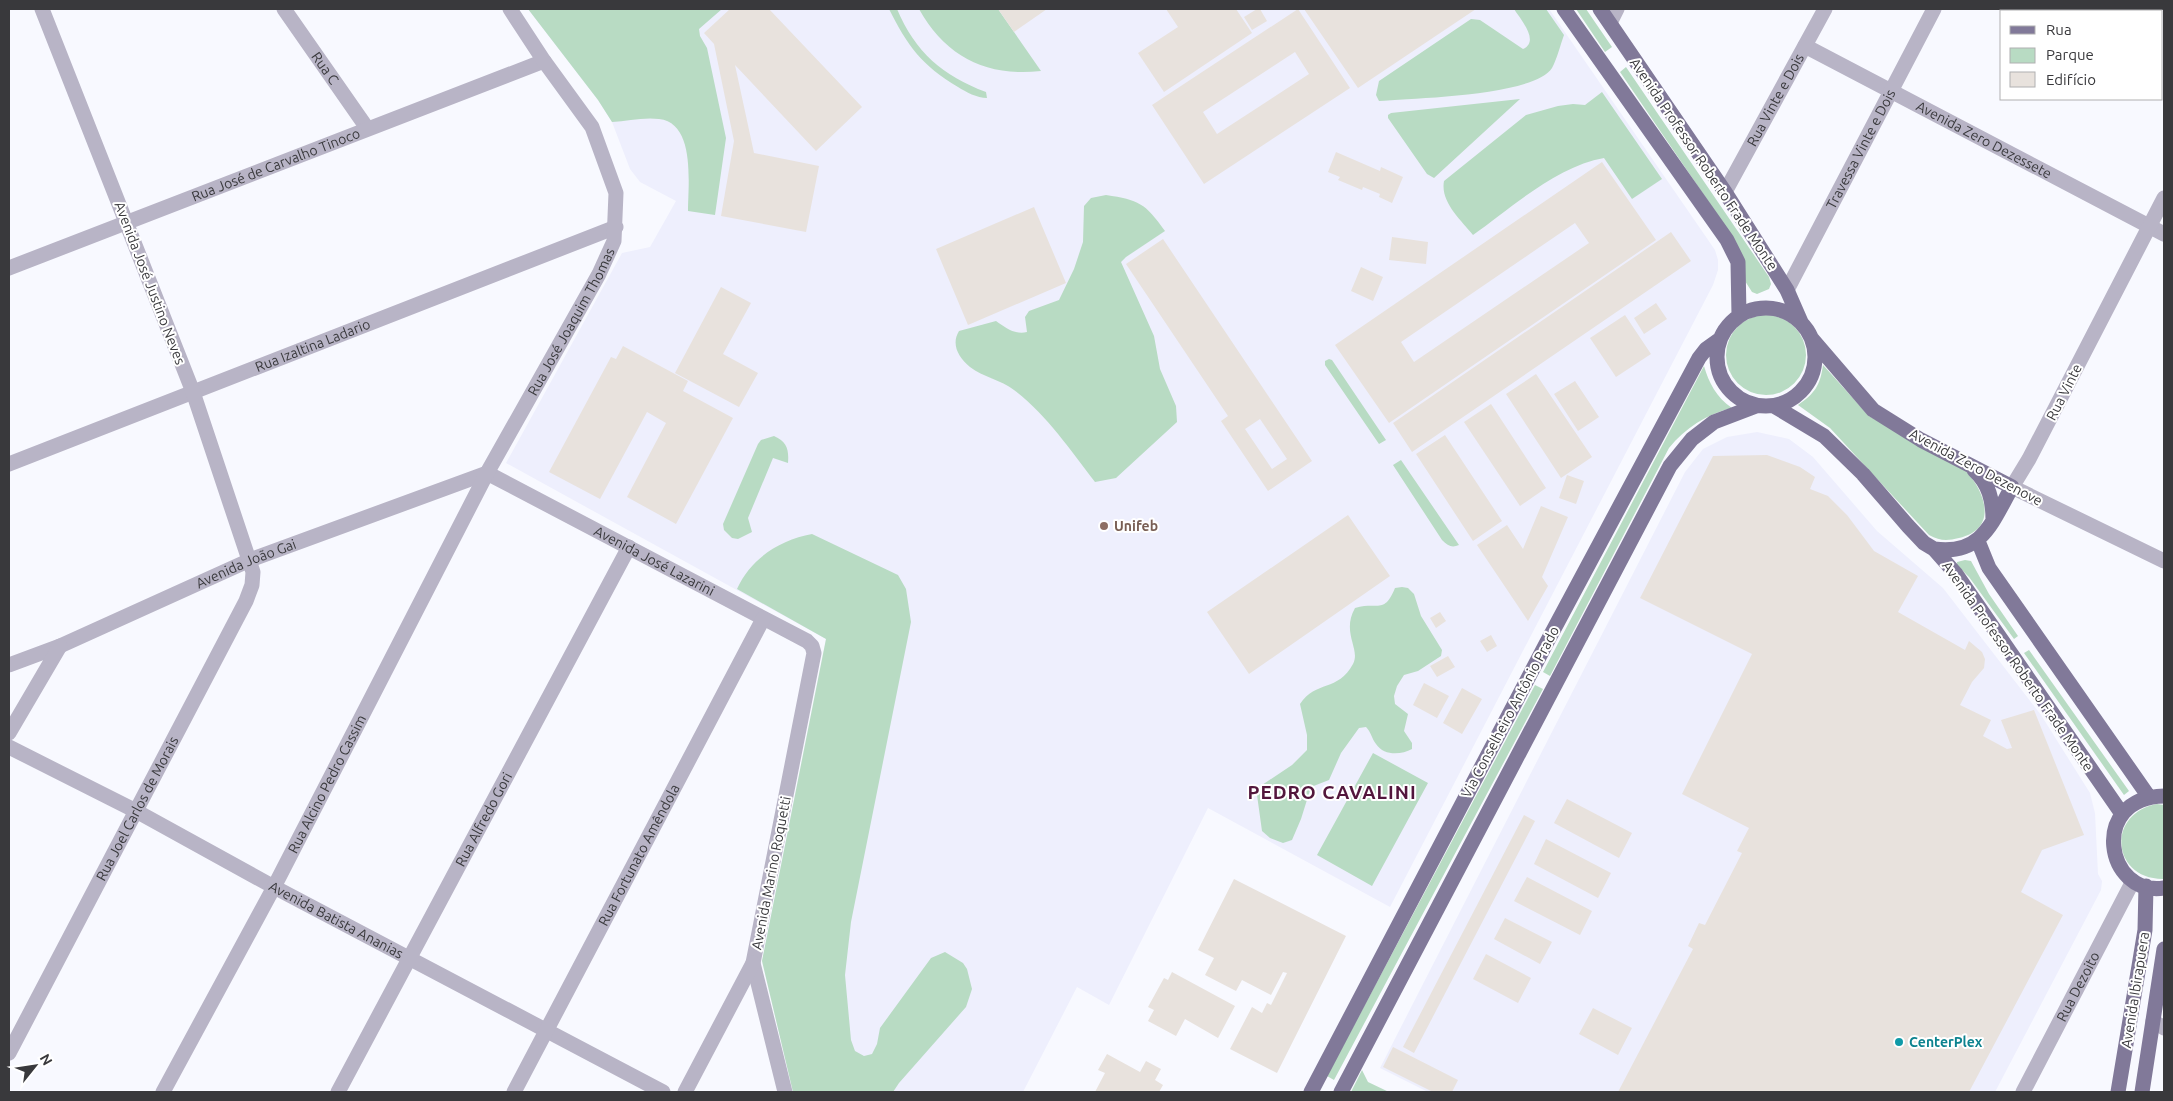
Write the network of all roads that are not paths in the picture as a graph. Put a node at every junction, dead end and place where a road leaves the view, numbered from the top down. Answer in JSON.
{"nodes":[{"id":1,"x":42,"y":9,"type":"edge"},
{"id":2,"x":284,"y":9,"type":"edge"},
{"id":3,"x":510,"y":9,"type":"edge"},
{"id":4,"x":1564,"y":9,"type":"edge"},
{"id":5,"x":1600,"y":9,"type":"edge"},
{"id":6,"x":1617,"y":9,"type":"edge"},
{"id":7,"x":1825,"y":9,"type":"edge"},
{"id":8,"x":1934,"y":9,"type":"edge"},
{"id":9,"x":1610,"y":23,"type":"junction"},
{"id":10,"x":1805,"y":46,"type":"junction"},
{"id":11,"x":544,"y":61,"type":"junction"},
{"id":12,"x":1891,"y":91,"type":"junction"},
{"id":13,"x":367,"y":128,"type":"junction"},
{"id":14,"x":1726,"y":192,"type":"junction"},
{"id":15,"x":2164,"y":198,"type":"edge"},
{"id":16,"x":127,"y":224,"type":"junction"},
{"id":17,"x":616,"y":227,"type":"junction"},
{"id":18,"x":2150,"y":227,"type":"junction"},
{"id":19,"x":2164,"y":234,"type":"edge"},
{"id":20,"x":9,"y":268,"type":"edge"},
{"id":21,"x":1787,"y":290,"type":"junction"},
{"id":22,"x":1739,"y":315,"type":"junction"},
{"id":23,"x":1801,"y":322,"type":"junction"},
{"id":24,"x":1720,"y":339,"type":"junction"},
{"id":25,"x":1812,"y":339,"type":"junction"},
{"id":26,"x":193,"y":392,"type":"junction"},
{"id":27,"x":1756,"y":406,"type":"junction"},
{"id":28,"x":1774,"y":406,"type":"junction"},
{"id":29,"x":9,"y":464,"type":"edge"},
{"id":30,"x":1970,"y":466,"type":"junction"},
{"id":31,"x":487,"y":473,"type":"junction"},
{"id":32,"x":2012,"y":487,"type":"junction"},
{"id":33,"x":1993,"y":520,"type":"junction"},
{"id":34,"x":1978,"y":541,"type":"junction"},
{"id":35,"x":629,"y":547,"type":"junction"},
{"id":36,"x":1934,"y":549,"type":"junction"},
{"id":37,"x":250,"y":560,"type":"junction"},
{"id":38,"x":2164,"y":561,"type":"edge"},
{"id":39,"x":764,"y":619,"type":"junction"},
{"id":40,"x":60,"y":646,"type":"junction"},
{"id":41,"x":814,"y":653,"type":"joint"},
{"id":42,"x":9,"y":665,"type":"edge"},
{"id":43,"x":9,"y":733,"type":"edge"},
{"id":44,"x":9,"y":747,"type":"edge"},
{"id":45,"x":2157,"y":796,"type":"edge"},
{"id":46,"x":136,"y":811,"type":"junction"},
{"id":47,"x":2122,"y":814,"type":"junction"},
{"id":48,"x":2140,"y":884,"type":"junction"},
{"id":49,"x":274,"y":887,"type":"junction"},
{"id":50,"x":2164,"y":888,"type":"edge"},
{"id":51,"x":2164,"y":949,"type":"edge"},
{"id":52,"x":410,"y":959,"type":"junction"},
{"id":53,"x":753,"y":963,"type":"junction"},
{"id":54,"x":2159,"y":1024,"type":"edge"},
{"id":55,"x":547,"y":1031,"type":"junction"},
{"id":56,"x":9,"y":1053,"type":"edge"},
{"id":57,"x":163,"y":1092,"type":"edge"},
{"id":58,"x":338,"y":1092,"type":"edge"},
{"id":59,"x":514,"y":1092,"type":"edge"},
{"id":60,"x":663,"y":1092,"type":"edge"},
{"id":61,"x":685,"y":1092,"type":"edge"},
{"id":62,"x":785,"y":1092,"type":"edge"},
{"id":63,"x":1311,"y":1092,"type":"edge"},
{"id":64,"x":1341,"y":1092,"type":"edge"},
{"id":65,"x":2023,"y":1092,"type":"edge"},
{"id":66,"x":2118,"y":1092,"type":"edge"},
{"id":67,"x":2142,"y":1092,"type":"edge"}],
"edges":[{"from":1,"to":16,"type":"street","name":"Avenida José Justino Neves"},
{"from":2,"to":13,"type":"street","name":"Rua C"},
{"from":3,"to":11,"type":"street","name":"Rua José Joaquim Thomas"},
{"from":4,"to":22,"type":"main road","name":"Avenida Professor Roberto Frade Monte"},
{"from":5,"to":9,"type":"main road","name":"Avenida Professor Roberto Frade Monte"},
{"from":6,"to":9,"type":"street"},
{"from":7,"to":10,"type":"street","name":"Rua Vinte e Dois"},
{"from":8,"to":12,"type":"street","name":"Travessa Vinte e Dois"},
{"from":9,"to":14,"type":"main road","name":"Avenida Professor Roberto Frade Monte"},
{"from":10,"to":12,"type":"street","name":"Avenida Zero Dezessete"},
{"from":10,"to":14,"type":"street","name":"Rua Vinte e Dois"},
{"from":11,"to":13,"type":"street","name":"Rua José de Carvalho Tinoco"},
{"from":11,"to":17,"type":"street","name":"Rua José Joaquim Thomas"},
{"from":12,"to":18,"type":"street","name":"Avenida Zero Dezessete"},
{"from":12,"to":21,"type":"street","name":"Travessa Vinte e Dois"},
{"from":13,"to":16,"type":"street","name":"Rua José de Carvalho Tinoco"},
{"from":14,"to":21,"type":"main road","name":"Avenida Professor Roberto Frade Monte"},
{"from":15,"to":18,"type":"street","name":"Rua Vinte"},
{"from":16,"to":20,"type":"street","name":"Rua José de Carvalho Tinoco"},
{"from":16,"to":26,"type":"street","name":"Avenida José Justino Neves"},
{"from":17,"to":26,"type":"street","name":"Rua Izaltina Ladario"},
{"from":17,"to":31,"type":"street","name":"Rua José Joaquim Thomas"},
{"from":18,"to":19,"type":"street","name":"Avenida Zero Dezessete"},
{"from":18,"to":32,"type":"street","name":"Rua Vinte"},
{"from":21,"to":23,"type":"main road","name":"Avenida Professor Roberto Frade Monte"},
{"from":22,"to":23,"type":"main road"},
{"from":22,"to":24,"type":"main road"},
{"from":23,"to":25,"type":"main road"},
{"from":24,"to":27,"type":"main road"},
{"from":24,"to":63,"type":"main road","name":"Via Conselheiro Antônio Prado"},
{"from":25,"to":28,"type":"main road"},
{"from":25,"to":30,"type":"main road","name":"Avenida Zero Dezenove"},
{"from":26,"to":29,"type":"street","name":"Rua Izaltina Ladario"},
{"from":26,"to":37,"type":"street","name":"Avenida José Justino Neves"},
{"from":27,"to":28,"type":"main road"},
{"from":27,"to":64,"type":"main road","name":"Via Conselheiro Antônio Prado"},
{"from":28,"to":36,"type":"main road","name":"Avenida Professor Roberto Frade Monte"},
{"from":30,"to":32,"type":"main road","name":"Avenida Zero Dezenove"},
{"from":30,"to":33,"type":"main road"},
{"from":31,"to":35,"type":"street","name":"Avenida José Lazarini"},
{"from":31,"to":37,"type":"street","name":"Avenida João Gai"},
{"from":31,"to":49,"type":"street","name":"Rua Alcino Pedro Cassim"},
{"from":32,"to":33,"type":"main road","name":"Rua Vinte"},
{"from":32,"to":38,"type":"street","name":"Avenida Zero Dezenove"},
{"from":33,"to":34,"type":"main road","name":"Rua Vinte"},
{"from":34,"to":36,"type":"main road"},
{"from":34,"to":45,"type":"main road"},
{"from":35,"to":39,"type":"street","name":"Avenida José Lazarini"},
{"from":35,"to":52,"type":"street","name":"Rua Alfredo Gori"},
{"from":36,"to":47,"type":"main road","name":"Avenida Professor Roberto Frade Monte"},
{"from":37,"to":40,"type":"street","name":"Avenida João Gai"},
{"from":37,"to":46,"type":"street","name":"Rua Joel Carlos de Morais"},
{"from":39,"to":41,"type":"street","name":"Avenida José Lazarini"},
{"from":39,"to":55,"type":"street","name":"Rua Fortunato Amêndola"},
{"from":40,"to":42,"type":"street","name":"Avenida João Gai"},
{"from":40,"to":43,"type":"street"},
{"from":41,"to":53,"type":"street","name":"Avenida Marino Roquetti"},
{"from":44,"to":46,"type":"street","name":"Avenida Batista Ananias"},
{"from":45,"to":47,"type":"main road"},
{"from":46,"to":49,"type":"street","name":"Avenida Batista Ananias"},
{"from":46,"to":56,"type":"street","name":"Rua Joel Carlos de Morais"},
{"from":47,"to":48,"type":"main road"},
{"from":48,"to":50,"type":"main road"},
{"from":48,"to":65,"type":"street","name":"Rua Dezoito"},
{"from":48,"to":66,"type":"main road","name":"Avenida Ibirapuera"},
{"from":49,"to":52,"type":"street","name":"Avenida Batista Ananias"},
{"from":49,"to":57,"type":"street","name":"Rua Alcino Pedro Cassim"},
{"from":51,"to":54,"type":"main road","name":"Avenida Ibirapuera"},
{"from":52,"to":55,"type":"street","name":"Avenida Batista Ananias"},
{"from":52,"to":58,"type":"street","name":"Rua Alfredo Gori"},
{"from":53,"to":61,"type":"street"},
{"from":53,"to":62,"type":"street","name":"Avenida Marino Roquetti"},
{"from":54,"to":67,"type":"main road","name":"Avenida Ibirapuera"},
{"from":55,"to":59,"type":"street","name":"Rua Fortunato Amêndola"},
{"from":55,"to":60,"type":"street","name":"Avenida Batista Ananias"}]}
